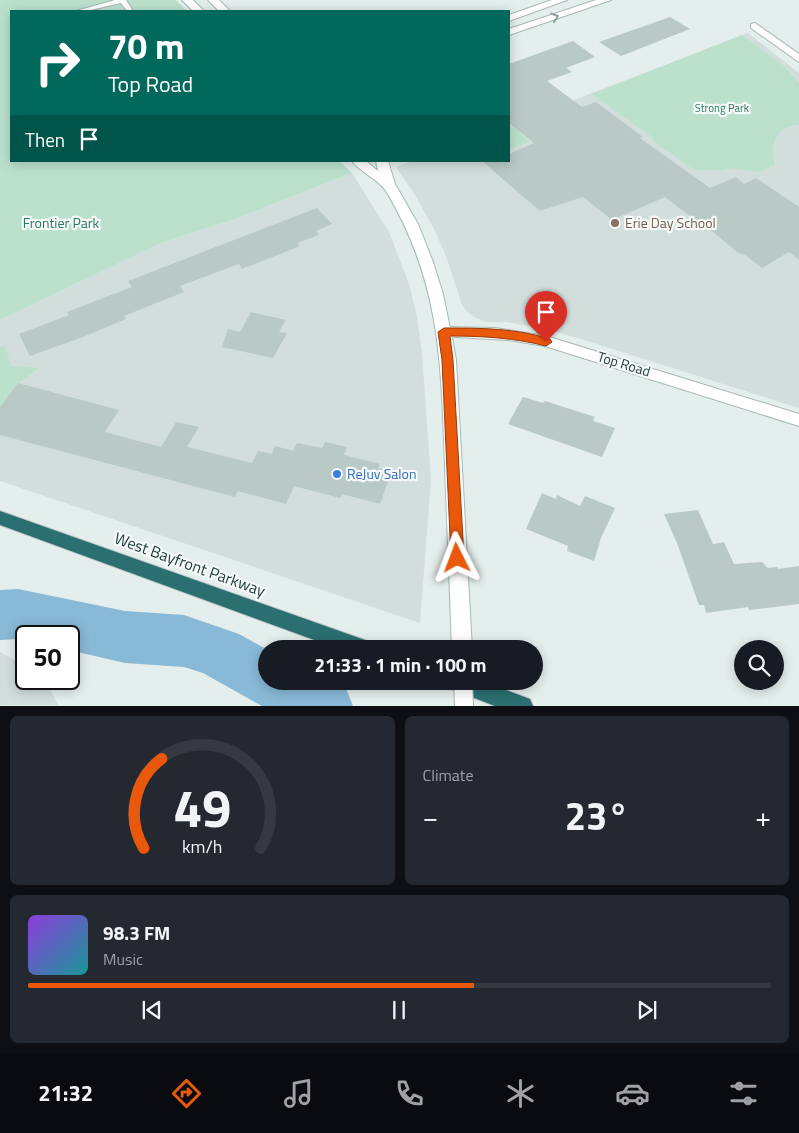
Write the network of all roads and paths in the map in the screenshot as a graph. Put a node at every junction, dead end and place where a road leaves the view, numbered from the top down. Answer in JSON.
{"nodes":[{"id":1,"x":122,"y":0,"type":"edge"},
{"id":2,"x":187,"y":0,"type":"edge"},
{"id":3,"x":213,"y":0,"type":"edge"},
{"id":4,"x":562,"y":0,"type":"edge"},
{"id":5,"x":606,"y":0,"type":"edge"},
{"id":6,"x":83,"y":10,"type":"edge"},
{"id":7,"x":198,"y":10,"type":"edge"},
{"id":8,"x":224,"y":10,"type":"edge"},
{"id":9,"x":510,"y":18,"type":"edge"},
{"id":10,"x":755,"y":26,"type":"dead end"},
{"id":11,"x":510,"y":32,"type":"edge"},
{"id":12,"x":799,"y":59,"type":"edge"},
{"id":13,"x":359,"y":162,"type":"edge"},
{"id":14,"x":382,"y":162,"type":"edge"},
{"id":15,"x":390,"y":186,"type":"junction"},
{"id":16,"x":444,"y":332,"type":"junction"},
{"id":17,"x":799,"y":420,"type":"edge"},
{"id":18,"x":0,"y":518,"type":"edge"},
{"id":19,"x":340,"y":640,"type":"edge"},
{"id":20,"x":462,"y":640,"type":"edge"},
{"id":21,"x":463,"y":690,"type":"edge"},
{"id":22,"x":479,"y":690,"type":"edge"},
{"id":23,"x":464,"y":706,"type":"edge"},
{"id":24,"x":523,"y":706,"type":"edge"}],
"edges":[{"from":1,"to":6,"type":"lane"},
{"from":2,"to":7,"type":"main road"},
{"from":3,"to":8,"type":"main road"},
{"from":4,"to":9,"type":"main road"},
{"from":11,"to":5,"type":"main road","one_way":true},
{"from":10,"to":12,"type":"main road"},
{"from":13,"to":15,"type":"main road"},
{"from":14,"to":15,"type":"main road"},
{"from":15,"to":16,"type":"main road"},
{"from":16,"to":17,"type":"main road","name":"Top Road"},
{"from":16,"to":20,"type":"main road"},
{"from":18,"to":19,"type":"highway","name":"West Bayfront Parkway"},
{"from":21,"to":23,"type":"main road","bridge":true},
{"from":22,"to":24,"type":"highway"}]}
